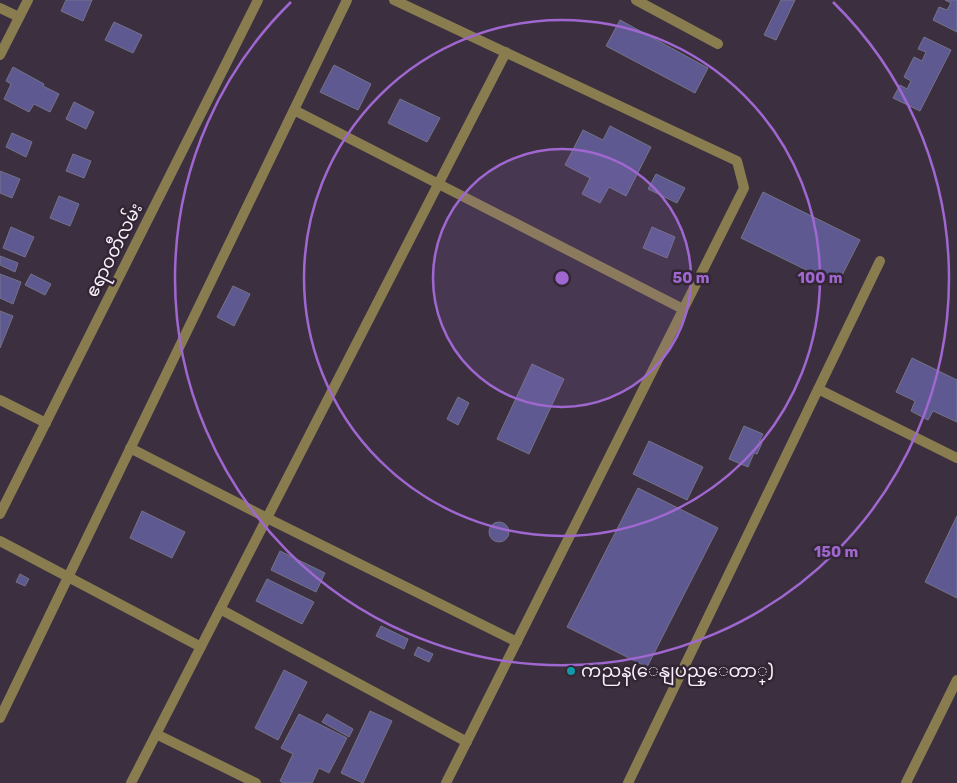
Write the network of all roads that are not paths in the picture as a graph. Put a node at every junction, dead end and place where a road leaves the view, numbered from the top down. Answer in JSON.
{"nodes":[{"id":1,"x":28,"y":0,"type":"edge"},
{"id":2,"x":258,"y":0,"type":"edge"},
{"id":3,"x":347,"y":0,"type":"edge"},
{"id":4,"x":394,"y":0,"type":"edge"},
{"id":5,"x":636,"y":0,"type":"edge"},
{"id":6,"x":0,"y":8,"type":"edge"},
{"id":7,"x":19,"y":18,"type":"junction"},
{"id":8,"x":718,"y":44,"type":"dead end"},
{"id":9,"x":506,"y":52,"type":"junction"},
{"id":10,"x":0,"y":55,"type":"edge"},
{"id":11,"x":294,"y":110,"type":"junction"},
{"id":12,"x":438,"y":184,"type":"junction"},
{"id":13,"x":880,"y":261,"type":"dead end"},
{"id":14,"x":683,"y":309,"type":"junction"},
{"id":15,"x":818,"y":390,"type":"junction"},
{"id":16,"x":0,"y":400,"type":"edge"},
{"id":17,"x":46,"y":424,"type":"junction"},
{"id":18,"x":130,"y":448,"type":"junction"},
{"id":19,"x":957,"y":458,"type":"edge"},
{"id":20,"x":0,"y":514,"type":"edge"},
{"id":21,"x":267,"y":518,"type":"junction"},
{"id":22,"x":0,"y":541,"type":"edge"},
{"id":23,"x":68,"y":577,"type":"junction"},
{"id":24,"x":220,"y":609,"type":"junction"},
{"id":25,"x":517,"y":642,"type":"junction"},
{"id":26,"x":201,"y":647,"type":"junction"},
{"id":27,"x":957,"y":680,"type":"edge"},
{"id":28,"x":0,"y":718,"type":"edge"},
{"id":29,"x":156,"y":734,"type":"junction"},
{"id":30,"x":467,"y":742,"type":"junction"},
{"id":31,"x":131,"y":783,"type":"edge"},
{"id":32,"x":256,"y":783,"type":"edge"},
{"id":33,"x":446,"y":783,"type":"edge"},
{"id":34,"x":628,"y":783,"type":"edge"},
{"id":35,"x":906,"y":783,"type":"edge"}],
"edges":[{"from":1,"to":7,"type":"street"},
{"from":2,"to":17,"type":"street","name":"ဧရာဝတီလမ်း"},
{"from":3,"to":11,"type":"street"},
{"from":4,"to":9,"type":"street"},
{"from":5,"to":8,"type":"street"},
{"from":6,"to":7,"type":"street"},
{"from":7,"to":10,"type":"street"},
{"from":9,"to":12,"type":"street"},
{"from":9,"to":14,"type":"street"},
{"from":11,"to":12,"type":"street"},
{"from":11,"to":18,"type":"street"},
{"from":12,"to":14,"type":"street"},
{"from":12,"to":21,"type":"street"},
{"from":13,"to":15,"type":"street"},
{"from":14,"to":25,"type":"street"},
{"from":15,"to":19,"type":"street"},
{"from":15,"to":34,"type":"street"},
{"from":16,"to":17,"type":"street"},
{"from":17,"to":20,"type":"street","name":"ဧရာဝတီလမ်း"},
{"from":18,"to":21,"type":"street"},
{"from":18,"to":23,"type":"street"},
{"from":21,"to":24,"type":"street"},
{"from":21,"to":25,"type":"street"},
{"from":22,"to":23,"type":"street"},
{"from":23,"to":26,"type":"street"},
{"from":23,"to":28,"type":"street"},
{"from":24,"to":26,"type":"street"},
{"from":24,"to":30,"type":"street"},
{"from":25,"to":30,"type":"street"},
{"from":26,"to":29,"type":"street"},
{"from":27,"to":35,"type":"street"},
{"from":29,"to":31,"type":"street"},
{"from":29,"to":32,"type":"street"},
{"from":30,"to":33,"type":"street"}]}
